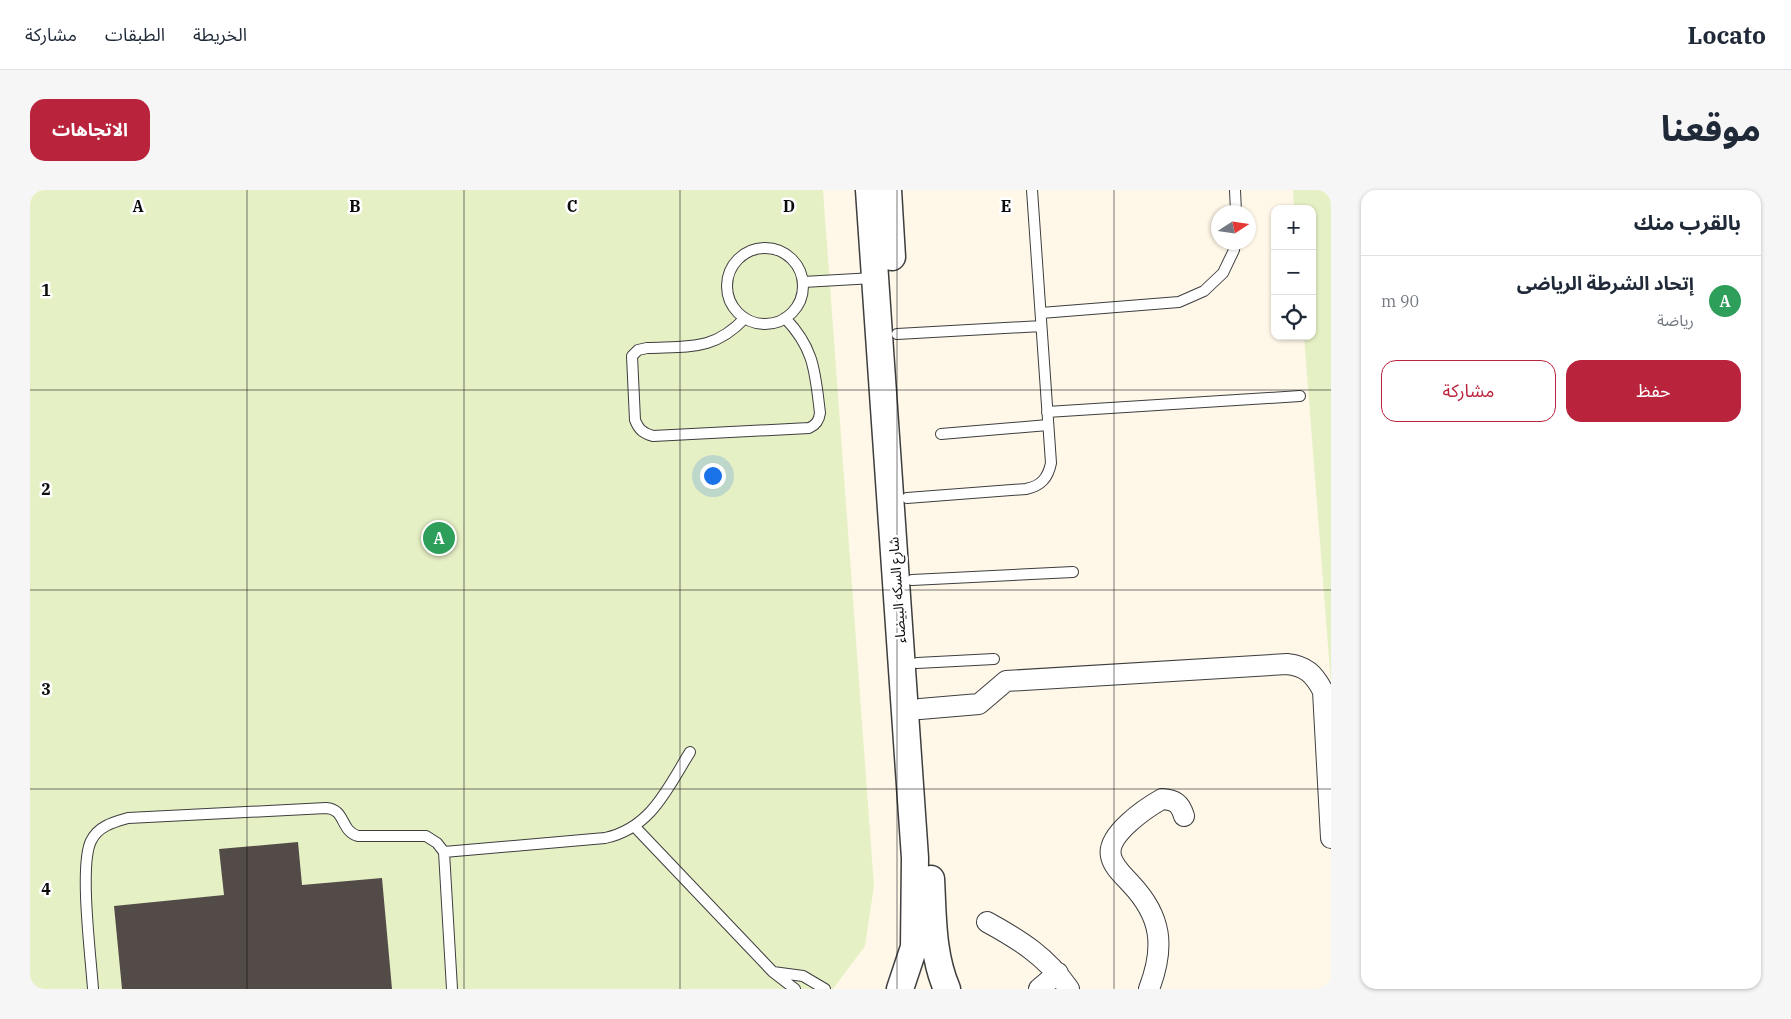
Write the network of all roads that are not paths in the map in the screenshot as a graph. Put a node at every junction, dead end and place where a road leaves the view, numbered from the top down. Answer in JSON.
{"nodes":[{"id":1,"x":869,"y":190,"type":"edge"},
{"id":2,"x":888,"y":190,"type":"edge"},
{"id":3,"x":1032,"y":190,"type":"edge"},
{"id":4,"x":1235,"y":190,"type":"edge"},
{"id":5,"x":1236,"y":205,"type":"edge"},
{"id":6,"x":1234,"y":250,"type":"edge"},
{"id":7,"x":876,"y":278,"type":"junction"},
{"id":8,"x":803,"y":282,"type":"junction"},
{"id":9,"x":1040,"y":313,"type":"junction"},
{"id":10,"x":745,"y":318,"type":"junction"},
{"id":11,"x":785,"y":318,"type":"junction"},
{"id":12,"x":1041,"y":326,"type":"junction"},
{"id":13,"x":897,"y":334,"type":"junction"},
{"id":14,"x":1300,"y":396,"type":"dead end"},
{"id":15,"x":1048,"y":412,"type":"junction"},
{"id":16,"x":1048,"y":425,"type":"junction"},
{"id":17,"x":941,"y":434,"type":"dead end"},
{"id":18,"x":907,"y":498,"type":"junction"},
{"id":19,"x":1073,"y":572,"type":"dead end"},
{"id":20,"x":912,"y":580,"type":"junction"},
{"id":21,"x":994,"y":659,"type":"dead end"},
{"id":22,"x":917,"y":663,"type":"junction"},
{"id":23,"x":920,"y":709,"type":"junction"},
{"id":24,"x":690,"y":752,"type":"dead end"},
{"id":25,"x":1184,"y":816,"type":"dead end"},
{"id":26,"x":635,"y":827,"type":"junction"},
{"id":27,"x":1331,"y":838,"type":"edge"},
{"id":28,"x":444,"y":852,"type":"junction"},
{"id":29,"x":986,"y":922,"type":"dead end"},
{"id":30,"x":773,"y":972,"type":"junction"},
{"id":31,"x":1063,"y":981,"type":"edge"},
{"id":32,"x":93,"y":989,"type":"edge"},
{"id":33,"x":452,"y":989,"type":"edge"},
{"id":34,"x":795,"y":989,"type":"edge"},
{"id":35,"x":825,"y":989,"type":"edge"},
{"id":36,"x":900,"y":989,"type":"edge"},
{"id":37,"x":947,"y":989,"type":"edge"},
{"id":38,"x":1039,"y":989,"type":"edge"},
{"id":39,"x":1148,"y":989,"type":"edge"}],
"edges":[{"from":1,"to":7,"type":"street","name":"شارع السكه البيضاء"},
{"from":2,"to":13,"type":"street","name":"شارع السكه البيضاء"},
{"from":3,"to":9,"type":"lane"},
{"from":4,"to":5,"type":"lane"},
{"from":6,"to":9,"type":"lane"},
{"from":7,"to":8,"type":"lane"},
{"from":7,"to":36,"type":"street","name":"شارع السكه البيضاء"},
{"from":8,"to":10,"type":"lane"},
{"from":8,"to":11,"type":"lane"},
{"from":9,"to":12,"type":"lane"},
{"from":10,"to":11,"type":"lane"},
{"from":10,"to":11,"type":"lane"},
{"from":12,"to":13,"type":"lane"},
{"from":12,"to":15,"type":"lane"},
{"from":13,"to":18,"type":"street","name":"شارع السكه البيضاء"},
{"from":14,"to":15,"type":"lane"},
{"from":15,"to":16,"type":"lane"},
{"from":16,"to":17,"type":"lane"},
{"from":16,"to":18,"type":"lane"},
{"from":18,"to":20,"type":"street","name":"شارع السكه البيضاء"},
{"from":19,"to":20,"type":"lane"},
{"from":20,"to":22,"type":"street","name":"شارع السكه البيضاء"},
{"from":21,"to":22,"type":"lane"},
{"from":22,"to":23,"type":"street","name":"شارع السكه البيضاء"},
{"from":23,"to":27,"type":"street"},
{"from":23,"to":37,"type":"street","name":"شارع السكه البيضاء"},
{"from":24,"to":26,"type":"lane"},
{"from":25,"to":39,"type":"street"},
{"from":26,"to":28,"type":"lane"},
{"from":26,"to":30,"type":"lane"},
{"from":28,"to":32,"type":"lane"},
{"from":28,"to":33,"type":"lane"},
{"from":29,"to":31,"type":"street"},
{"from":30,"to":34,"type":"lane"},
{"from":30,"to":35,"type":"lane"},
{"from":31,"to":38,"type":"street"}]}
